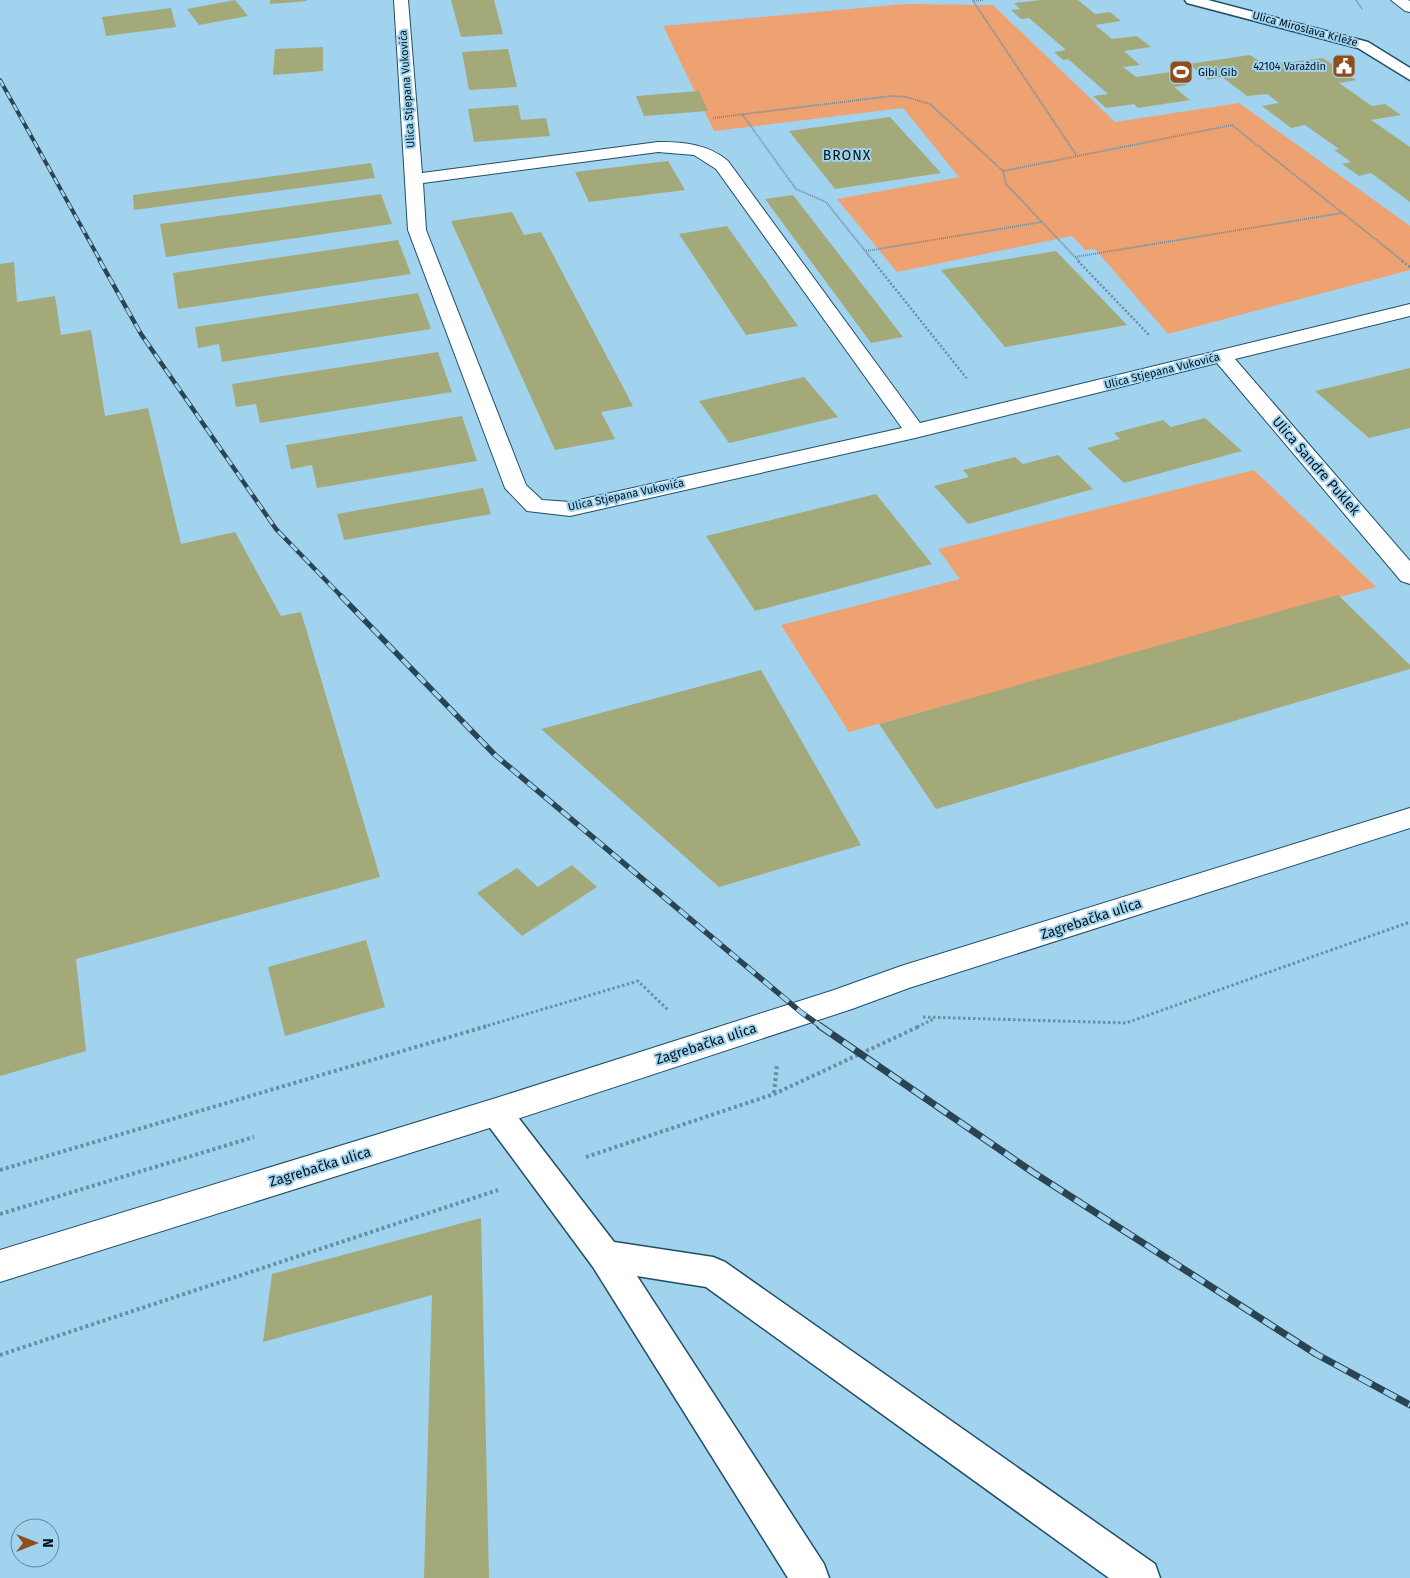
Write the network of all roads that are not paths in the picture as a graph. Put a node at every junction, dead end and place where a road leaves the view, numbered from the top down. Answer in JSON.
{"nodes":[{"id":1,"x":401,"y":0,"type":"edge"},
{"id":2,"x":1192,"y":0,"type":"edge"},
{"id":3,"x":1398,"y":0,"type":"edge"},
{"id":4,"x":1410,"y":8,"type":"edge"},
{"id":5,"x":1410,"y":75,"type":"edge"},
{"id":6,"x":414,"y":179,"type":"junction"},
{"id":7,"x":1410,"y":310,"type":"edge"},
{"id":8,"x":1222,"y":356,"type":"junction"},
{"id":9,"x":915,"y":431,"type":"junction"},
{"id":10,"x":1410,"y":576,"type":"edge"},
{"id":11,"x":1410,"y":818,"type":"edge"},
{"id":12,"x":496,"y":1112,"type":"junction"},
{"id":13,"x":605,"y":1256,"type":"junction"},
{"id":14,"x":0,"y":1266,"type":"edge"},
{"id":15,"x":810,"y":1578,"type":"edge"},
{"id":16,"x":1142,"y":1578,"type":"edge"}],
"edges":[{"from":1,"to":6,"type":"street","name":"Ulica Stjepana Vukovića"},
{"from":2,"to":5,"type":"lane","name":"Ulica Miroslava Krleže"},
{"from":3,"to":4,"type":"street"},
{"from":6,"to":9,"type":"street"},
{"from":6,"to":9,"type":"street","name":"Ulica Stjepana Vukovića"},
{"from":7,"to":8,"type":"street","name":"Ulica Stjepana Vukovića"},
{"from":8,"to":9,"type":"street","name":"Ulica Stjepana Vukovića"},
{"from":8,"to":10,"type":"street","name":"Ulica Sandre Puklek"},
{"from":11,"to":12,"type":"street","name":"Zagrebačka ulica"},
{"from":12,"to":13,"type":"lane"},
{"from":12,"to":14,"type":"street","name":"Zagrebačka ulica"},
{"from":13,"to":15,"type":"lane"},
{"from":13,"to":16,"type":"lane"}]}
